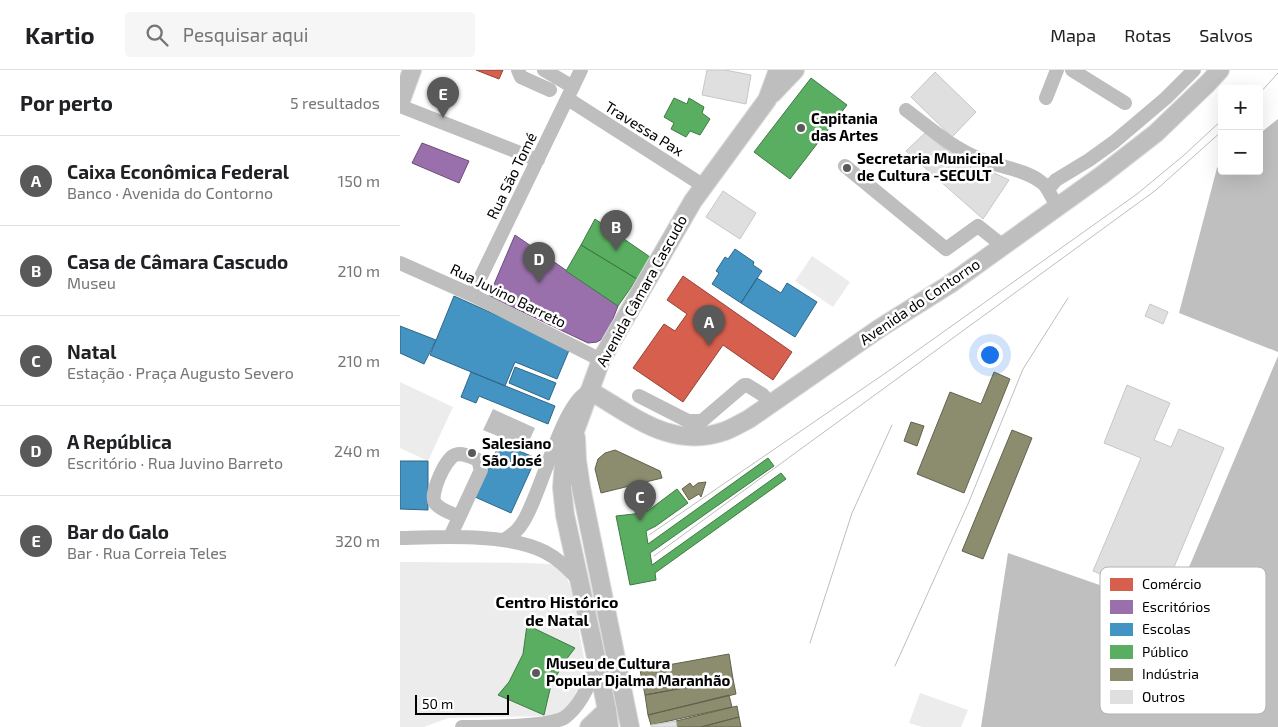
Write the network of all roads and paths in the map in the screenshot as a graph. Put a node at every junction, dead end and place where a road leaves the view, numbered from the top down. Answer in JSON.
{"nodes":[{"id":1,"x":412,"y":70,"type":"edge"},
{"id":2,"x":518,"y":70,"type":"edge"},
{"id":3,"x":544,"y":70,"type":"edge"},
{"id":4,"x":581,"y":70,"type":"edge"},
{"id":5,"x":778,"y":70,"type":"edge"},
{"id":6,"x":794,"y":70,"type":"edge"},
{"id":7,"x":1058,"y":70,"type":"edge"},
{"id":8,"x":1072,"y":70,"type":"edge"},
{"id":9,"x":1194,"y":70,"type":"edge"},
{"id":10,"x":1220,"y":70,"type":"edge"},
{"id":11,"x":550,"y":90,"type":"dead end"},
{"id":12,"x":570,"y":93,"type":"junction"},
{"id":13,"x":1046,"y":98,"type":"dead end"},
{"id":14,"x":767,"y":100,"type":"junction"},
{"id":15,"x":1125,"y":103,"type":"dead end"},
{"id":16,"x":400,"y":105,"type":"edge"},
{"id":17,"x":906,"y":110,"type":"dead end"},
{"id":18,"x":538,"y":160,"type":"junction"},
{"id":19,"x":845,"y":166,"type":"dead end"},
{"id":20,"x":704,"y":186,"type":"junction"},
{"id":21,"x":1048,"y":190,"type":"junction"},
{"id":22,"x":1059,"y":206,"type":"junction"},
{"id":23,"x":1003,"y":246,"type":"junction"},
{"id":24,"x":400,"y":263,"type":"edge"},
{"id":25,"x":472,"y":295,"type":"junction"},
{"id":26,"x":601,"y":360,"type":"junction"},
{"id":27,"x":590,"y":391,"type":"junction"},
{"id":28,"x":639,"y":396,"type":"dead end"},
{"id":29,"x":770,"y":404,"type":"junction"},
{"id":30,"x":576,"y":430,"type":"junction"},
{"id":31,"x":459,"y":517,"type":"dead end"},
{"id":32,"x":450,"y":537,"type":"junction"},
{"id":33,"x":400,"y":538,"type":"edge"},
{"id":34,"x":504,"y":540,"type":"junction"},
{"id":35,"x":580,"y":581,"type":"junction"},
{"id":36,"x":597,"y":662,"type":"junction"},
{"id":37,"x":608,"y":718,"type":"edge"},
{"id":38,"x":462,"y":727,"type":"edge"},
{"id":39,"x":589,"y":727,"type":"edge"},
{"id":40,"x":630,"y":727,"type":"edge"}],
"edges":[{"from":1,"to":16,"type":"main road"},
{"from":2,"to":11,"type":"street"},
{"from":3,"to":12,"type":"street","name":"Travessa Pax"},
{"from":4,"to":12,"type":"street","name":"Rua São Tomé"},
{"from":5,"to":14,"type":"main road","name":"Avenida Câmara Cascudo"},
{"from":6,"to":14,"type":"main road"},
{"from":7,"to":13,"type":"street"},
{"from":8,"to":15,"type":"street"},
{"from":9,"to":21,"type":"street"},
{"from":10,"to":22,"type":"main road","name":"Avenida do Contorno"},
{"from":12,"to":18,"type":"street","name":"Rua São Tomé"},
{"from":12,"to":20,"type":"street","name":"Travessa Pax"},
{"from":14,"to":20,"type":"main road","name":"Avenida Câmara Cascudo"},
{"from":16,"to":18,"type":"street"},
{"from":17,"to":21,"type":"street"},
{"from":18,"to":25,"type":"street","name":"Rua São Tomé"},
{"from":19,"to":23,"type":"street"},
{"from":20,"to":26,"type":"main road","name":"Avenida Câmara Cascudo"},
{"from":21,"to":22,"type":"street"},
{"from":22,"to":23,"type":"main road","name":"Avenida do Contorno"},
{"from":23,"to":29,"type":"main road","name":"Avenida do Contorno"},
{"from":24,"to":25,"type":"street","name":"Rua Juvino Barreto"},
{"from":25,"to":26,"type":"street","name":"Rua Juvino Barreto"},
{"from":26,"to":27,"type":"main road","name":"Avenida Câmara Cascudo"},
{"from":27,"to":29,"type":"main road","name":"Avenida do Contorno"},
{"from":27,"to":30,"type":"main road"},
{"from":27,"to":34,"type":"street","name":"Avenida Câmara Cascudo"},
{"from":28,"to":29,"type":"street"},
{"from":30,"to":35,"type":"main road"},
{"from":30,"to":40,"type":"main road"},
{"from":31,"to":32,"type":"street"},
{"from":32,"to":33,"type":"street"},
{"from":32,"to":34,"type":"street"},
{"from":34,"to":35,"type":"street"},
{"from":35,"to":36,"type":"main road"},
{"from":36,"to":37,"type":"main road"},
{"from":36,"to":38,"type":"street"},
{"from":37,"to":39,"type":"main road"}]}
